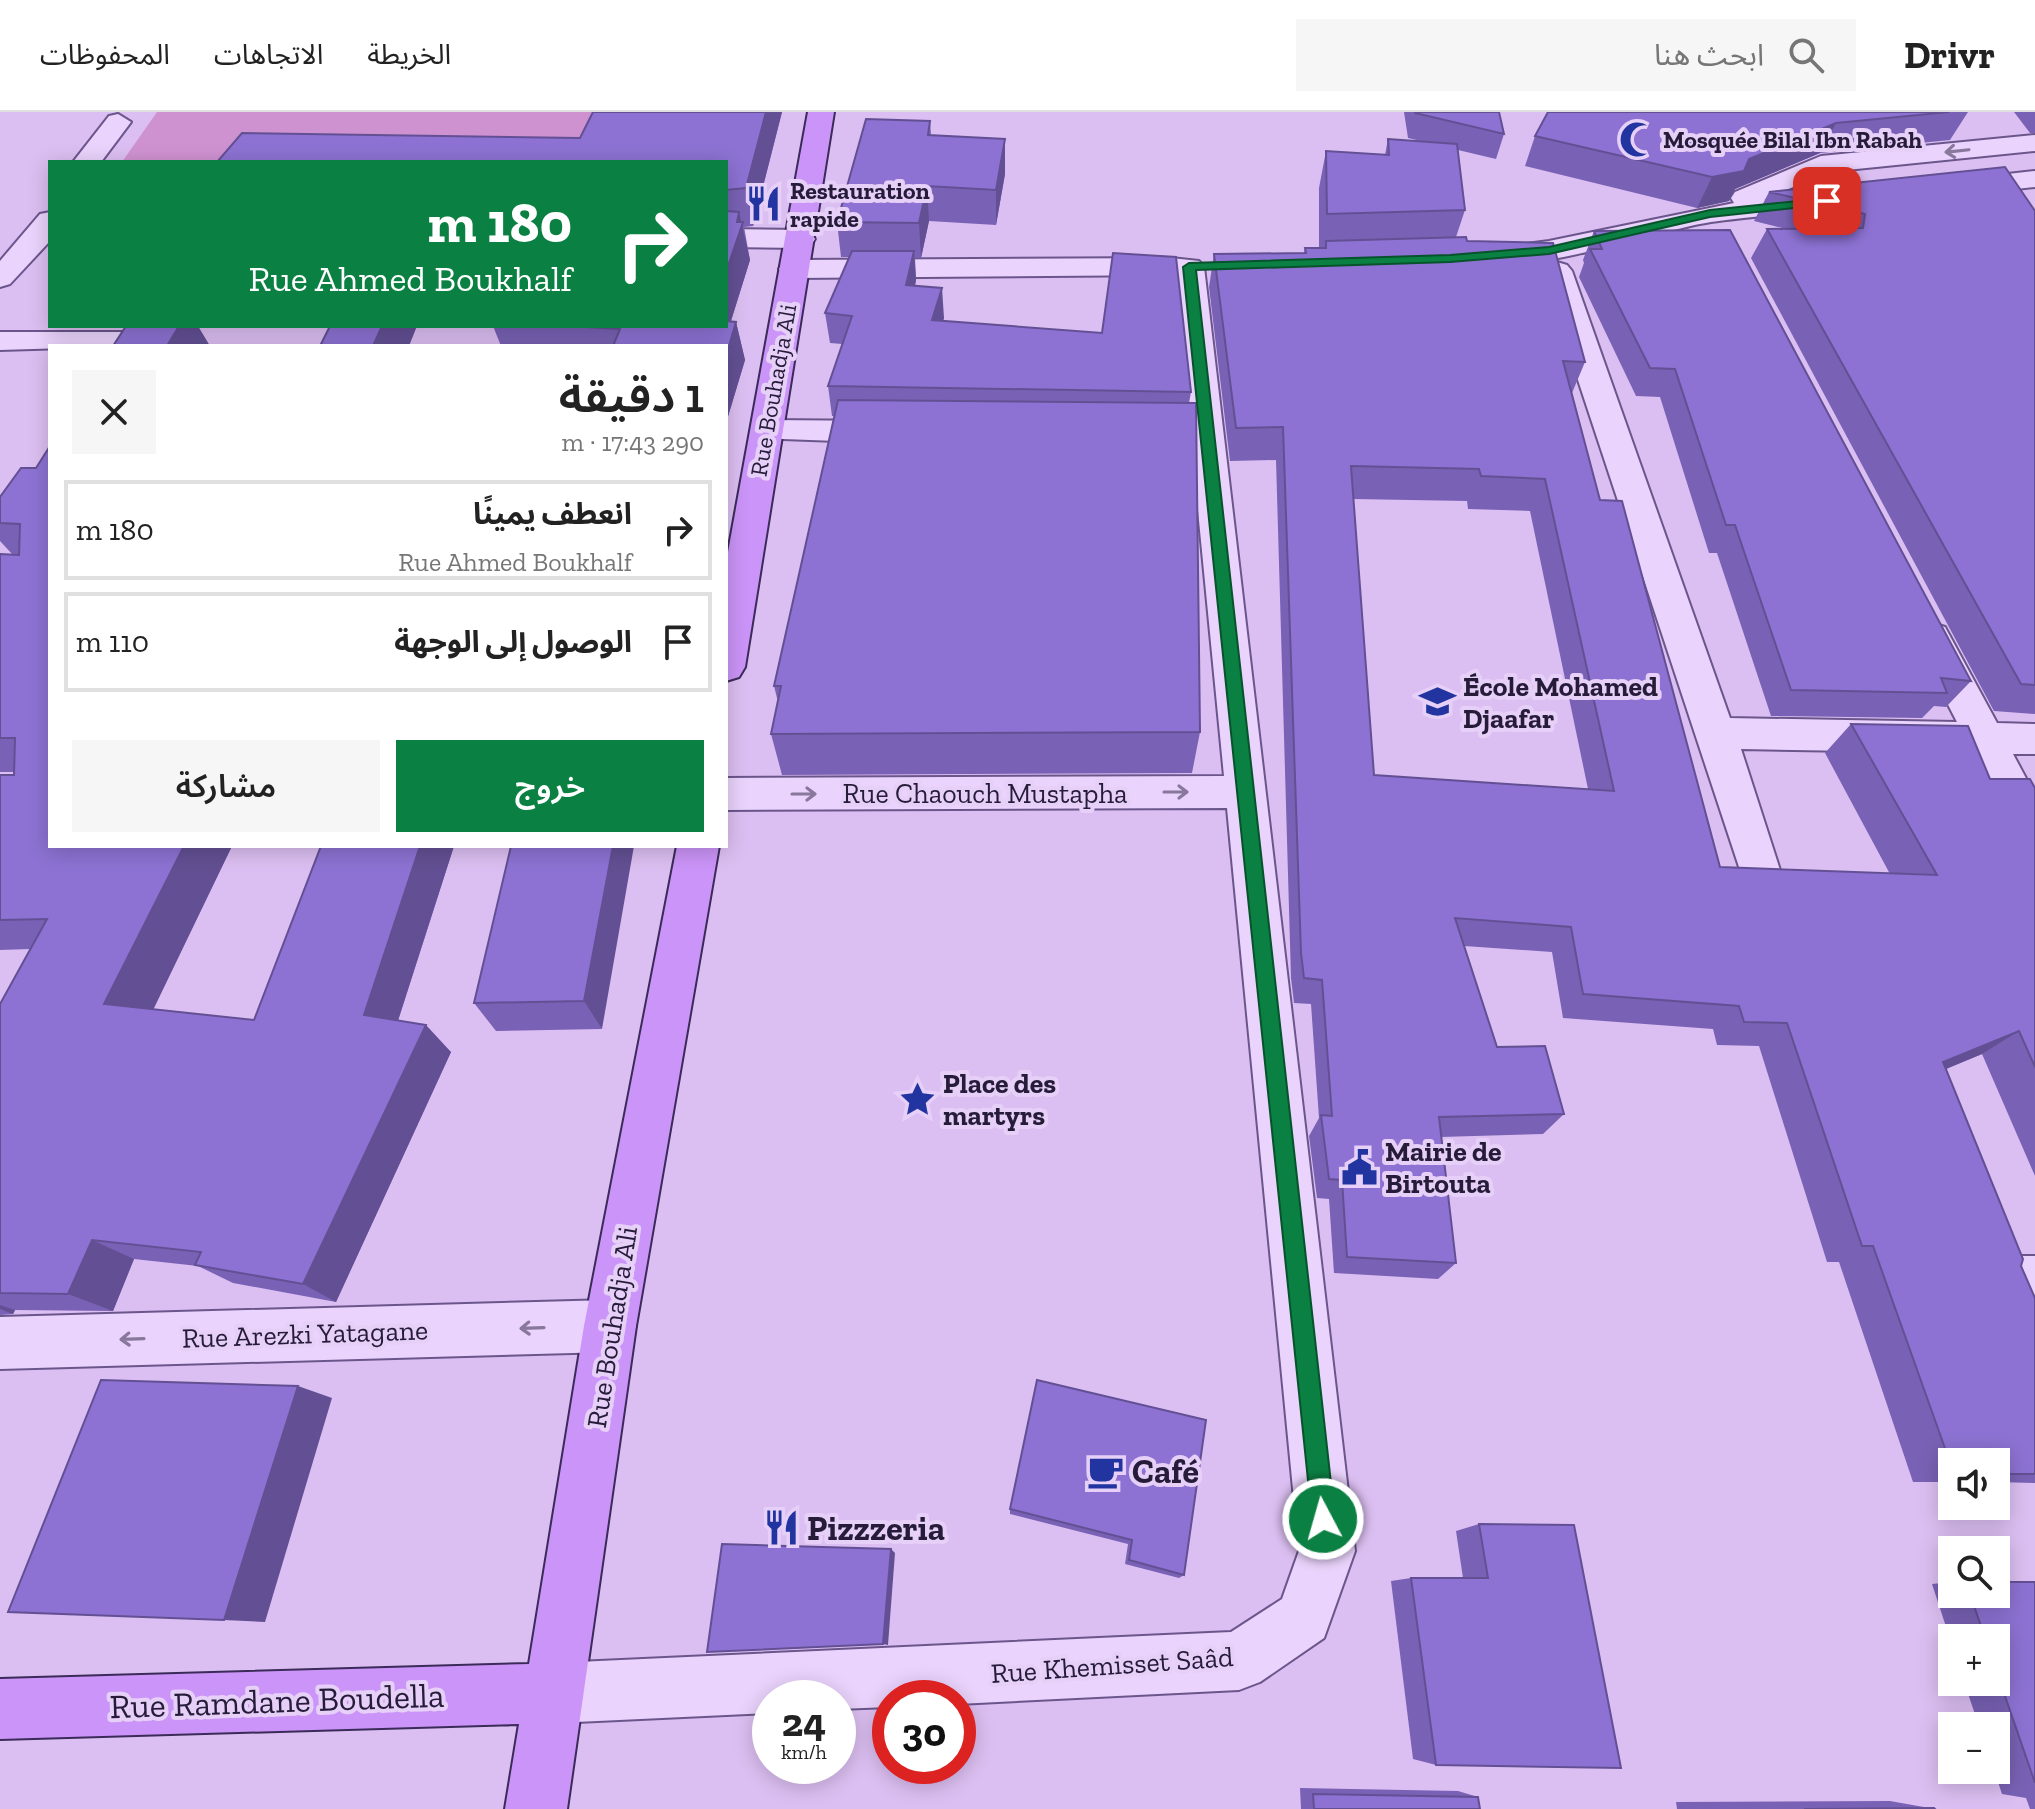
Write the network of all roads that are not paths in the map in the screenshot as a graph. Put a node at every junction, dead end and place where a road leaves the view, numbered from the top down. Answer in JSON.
{"nodes":[{"id":1,"x":821,"y":112,"type":"edge"},
{"id":2,"x":118,"y":122,"type":"dead end"},
{"id":3,"x":2035,"y":143,"type":"edge"},
{"id":4,"x":89,"y":160,"type":"edge"},
{"id":5,"x":2035,"y":179,"type":"edge"},
{"id":6,"x":2003,"y":183,"type":"junction"},
{"id":7,"x":1926,"y":191,"type":"edge"},
{"id":8,"x":1849,"y":199,"type":"edge"},
{"id":9,"x":2027,"y":213,"type":"edge"},
{"id":10,"x":48,"y":223,"type":"edge"},
{"id":11,"x":1717,"y":228,"type":"junction"},
{"id":12,"x":728,"y":238,"type":"edge"},
{"id":13,"x":1549,"y":250,"type":"junction"},
{"id":14,"x":797,"y":254,"type":"junction"},
{"id":15,"x":1464,"y":257,"type":"edge"},
{"id":16,"x":0,"y":278,"type":"edge"},
{"id":17,"x":123,"y":338,"type":"edge"},
{"id":18,"x":0,"y":341,"type":"edge"},
{"id":19,"x":767,"y":431,"type":"junction"},
{"id":20,"x":924,"y":433,"type":"edge"},
{"id":21,"x":731,"y":591,"type":"edge"},
{"id":22,"x":1920,"y":614,"type":"edge"},
{"id":23,"x":728,"y":637,"type":"edge"},
{"id":24,"x":1716,"y":733,"type":"junction"},
{"id":25,"x":1986,"y":738,"type":"junction"},
{"id":26,"x":2035,"y":739,"type":"edge"},
{"id":27,"x":1244,"y":792,"type":"junction"},
{"id":28,"x":728,"y":794,"type":"edge"},
{"id":29,"x":2035,"y":834,"type":"edge"},
{"id":30,"x":698,"y":848,"type":"edge"},
{"id":31,"x":1760,"y":873,"type":"edge"},
{"id":32,"x":2035,"y":1281,"type":"edge"},
{"id":33,"x":610,"y":1326,"type":"junction"},
{"id":34,"x":0,"y":1343,"type":"edge"},
{"id":35,"x":2035,"y":1344,"type":"edge"},
{"id":36,"x":555,"y":1693,"type":"junction"},
{"id":37,"x":0,"y":1709,"type":"edge"},
{"id":38,"x":536,"y":1809,"type":"edge"}],
"edges":[{"from":1,"to":14,"type":"main road","name":"Rue Bouhadja Ali"},
{"from":2,"to":4,"type":"street"},
{"from":3,"to":11,"type":"street","one_way":true},
{"from":5,"to":6,"type":"street"},
{"from":6,"to":7,"type":"street"},
{"from":6,"to":9,"type":"street"},
{"from":8,"to":11,"type":"street"},
{"from":10,"to":16,"type":"street"},
{"from":11,"to":13,"type":"street"},
{"from":12,"to":14,"type":"street"},
{"from":13,"to":15,"type":"street"},
{"from":13,"to":24,"type":"street"},
{"from":14,"to":19,"type":"main road","name":"Rue Bouhadja Ali"},
{"from":14,"to":27,"type":"street","name":"Rue Khemisset Saâd"},
{"from":17,"to":18,"type":"street"},
{"from":19,"to":20,"type":"street"},
{"from":19,"to":21,"type":"main road","name":"Rue Bouhadja Ali"},
{"from":21,"to":23,"type":"main road","name":"Rue Bouhadja Ali"},
{"from":22,"to":25,"type":"street"},
{"from":24,"to":25,"type":"street"},
{"from":24,"to":31,"type":"street"},
{"from":25,"to":26,"type":"street"},
{"from":25,"to":29,"type":"street"},
{"from":28,"to":27,"type":"street","name":"Rue Chaouch Mustapha","one_way":true},
{"from":27,"to":36,"type":"street","name":"Rue Khemisset Saâd"},
{"from":30,"to":33,"type":"main road","name":"Rue Bouhadja Ali"},
{"from":32,"to":35,"type":"street"},
{"from":33,"to":34,"type":"street","name":"Rue Arezki Yatagane","one_way":true},
{"from":33,"to":36,"type":"main road","name":"Rue Bouhadja Ali"},
{"from":36,"to":37,"type":"main road","name":"Rue Ramdane Boudella"},
{"from":36,"to":38,"type":"main road","name":"Rue Bouhadja Ali"}]}
